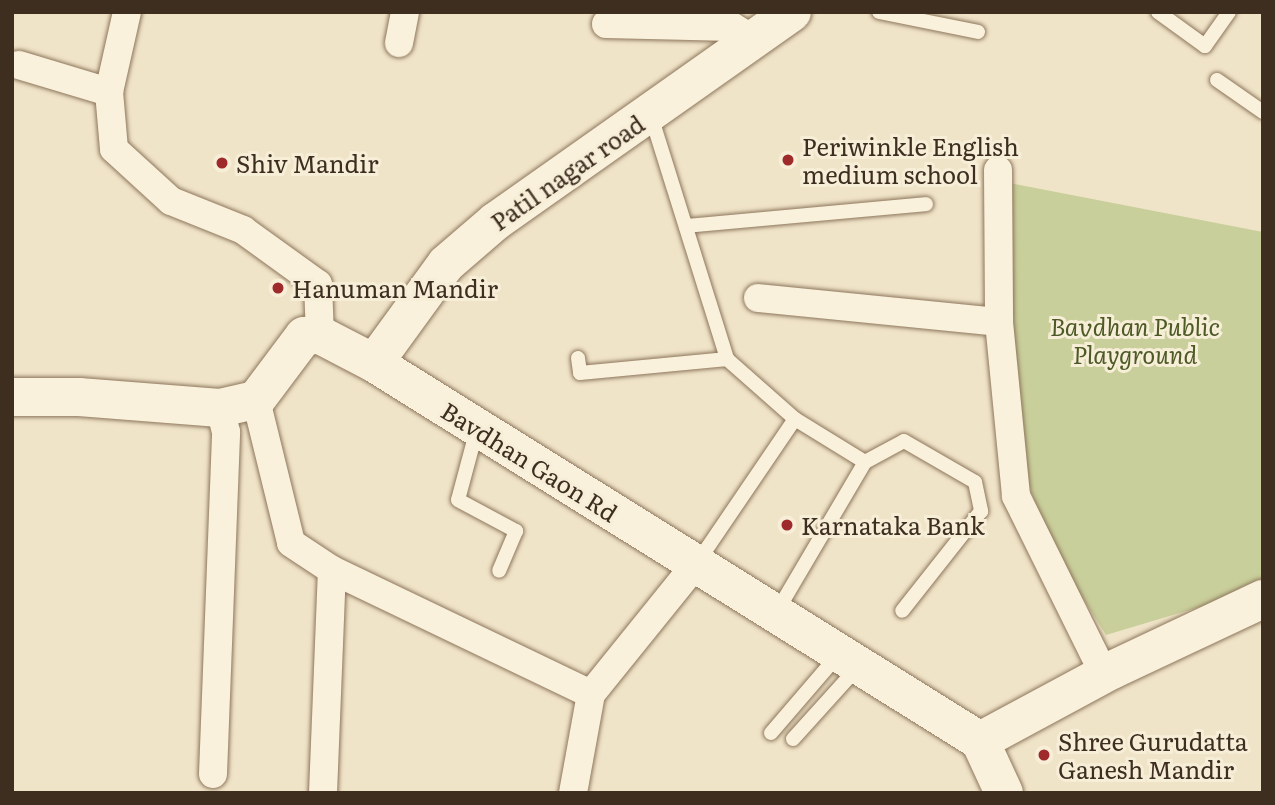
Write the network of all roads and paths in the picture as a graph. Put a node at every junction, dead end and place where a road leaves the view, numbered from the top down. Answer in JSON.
{"nodes":[{"id":1,"x":127,"y":12,"type":"edge"},
{"id":2,"x":405,"y":12,"type":"edge"},
{"id":3,"x":879,"y":12,"type":"edge"},
{"id":4,"x":1158,"y":12,"type":"edge"},
{"id":5,"x":1229,"y":12,"type":"edge"},
{"id":6,"x":766,"y":23,"type":"edge"},
{"id":7,"x":606,"y":24,"type":"dead end"},
{"id":8,"x":978,"y":32,"type":"dead end"},
{"id":9,"x":399,"y":43,"type":"dead end"},
{"id":10,"x":19,"y":65,"type":"dead end"},
{"id":11,"x":1217,"y":80,"type":"dead end"},
{"id":12,"x":109,"y":92,"type":"junction"},
{"id":13,"x":1263,"y":112,"type":"edge"},
{"id":14,"x":650,"y":113,"type":"junction"},
{"id":15,"x":998,"y":170,"type":"dead end"},
{"id":16,"x":926,"y":204,"type":"dead end"},
{"id":17,"x":686,"y":226,"type":"junction"},
{"id":18,"x":758,"y":298,"type":"dead end"},
{"id":19,"x":999,"y":322,"type":"junction"},
{"id":20,"x":320,"y":335,"type":"junction"},
{"id":21,"x":578,"y":358,"type":"dead end"},
{"id":22,"x":727,"y":359,"type":"junction"},
{"id":23,"x":374,"y":363,"type":"junction"},
{"id":24,"x":12,"y":397,"type":"edge"},
{"id":25,"x":238,"y":404,"type":"junction"},
{"id":26,"x":795,"y":419,"type":"junction"},
{"id":27,"x":477,"y":428,"type":"junction"},
{"id":28,"x":865,"y":462,"type":"junction"},
{"id":29,"x":696,"y":564,"type":"junction"},
{"id":30,"x":332,"y":570,"type":"junction"},
{"id":31,"x":499,"y":571,"type":"dead end"},
{"id":32,"x":1263,"y":599,"type":"edge"},
{"id":33,"x":902,"y":611,"type":"dead end"},
{"id":34,"x":775,"y":614,"type":"junction"},
{"id":35,"x":849,"y":660,"type":"junction"},
{"id":36,"x":1104,"y":674,"type":"junction"},
{"id":37,"x":591,"y":694,"type":"junction"},
{"id":38,"x":771,"y":733,"type":"dead end"},
{"id":39,"x":793,"y":739,"type":"dead end"},
{"id":40,"x":980,"y":741,"type":"junction"},
{"id":41,"x":213,"y":774,"type":"dead end"},
{"id":42,"x":323,"y":793,"type":"edge"},
{"id":43,"x":573,"y":793,"type":"edge"},
{"id":44,"x":1004,"y":793,"type":"edge"}],
"edges":[{"from":1,"to":12,"type":"street"},
{"from":2,"to":9,"type":"street"},
{"from":3,"to":8,"type":"lane"},
{"from":4,"to":5,"type":"lane"},
{"from":6,"to":7,"type":"street"},
{"from":6,"to":14,"type":"street","name":"Patil nagar road"},
{"from":10,"to":12,"type":"street"},
{"from":11,"to":13,"type":"lane"},
{"from":12,"to":20,"type":"street"},
{"from":14,"to":17,"type":"lane"},
{"from":14,"to":23,"type":"street","name":"Patil nagar road"},
{"from":15,"to":19,"type":"street"},
{"from":16,"to":17,"type":"lane"},
{"from":17,"to":22,"type":"lane"},
{"from":18,"to":19,"type":"street"},
{"from":19,"to":36,"type":"street"},
{"from":20,"to":23,"type":"street","name":"Bavdhan Gaon Rd"},
{"from":20,"to":25,"type":"street"},
{"from":21,"to":22,"type":"lane"},
{"from":22,"to":26,"type":"lane"},
{"from":23,"to":27,"type":"street","name":"Bavdhan Gaon Rd"},
{"from":24,"to":25,"type":"street"},
{"from":25,"to":30,"type":"street"},
{"from":25,"to":41,"type":"street"},
{"from":26,"to":28,"type":"lane"},
{"from":26,"to":29,"type":"lane"},
{"from":27,"to":29,"type":"street","name":"Bavdhan Gaon Rd"},
{"from":27,"to":31,"type":"lane"},
{"from":28,"to":33,"type":"lane"},
{"from":28,"to":34,"type":"lane"},
{"from":29,"to":34,"type":"street","name":"Bavdhan Gaon Rd"},
{"from":29,"to":37,"type":"street"},
{"from":30,"to":37,"type":"street"},
{"from":30,"to":42,"type":"street"},
{"from":32,"to":36,"type":"street"},
{"from":34,"to":35,"type":"street","name":"Bavdhan Gaon Rd"},
{"from":35,"to":38,"type":"lane"},
{"from":35,"to":39,"type":"lane"},
{"from":35,"to":40,"type":"street","name":"Bavdhan Gaon Rd"},
{"from":36,"to":40,"type":"street"},
{"from":37,"to":43,"type":"street"},
{"from":40,"to":44,"type":"street"}]}
